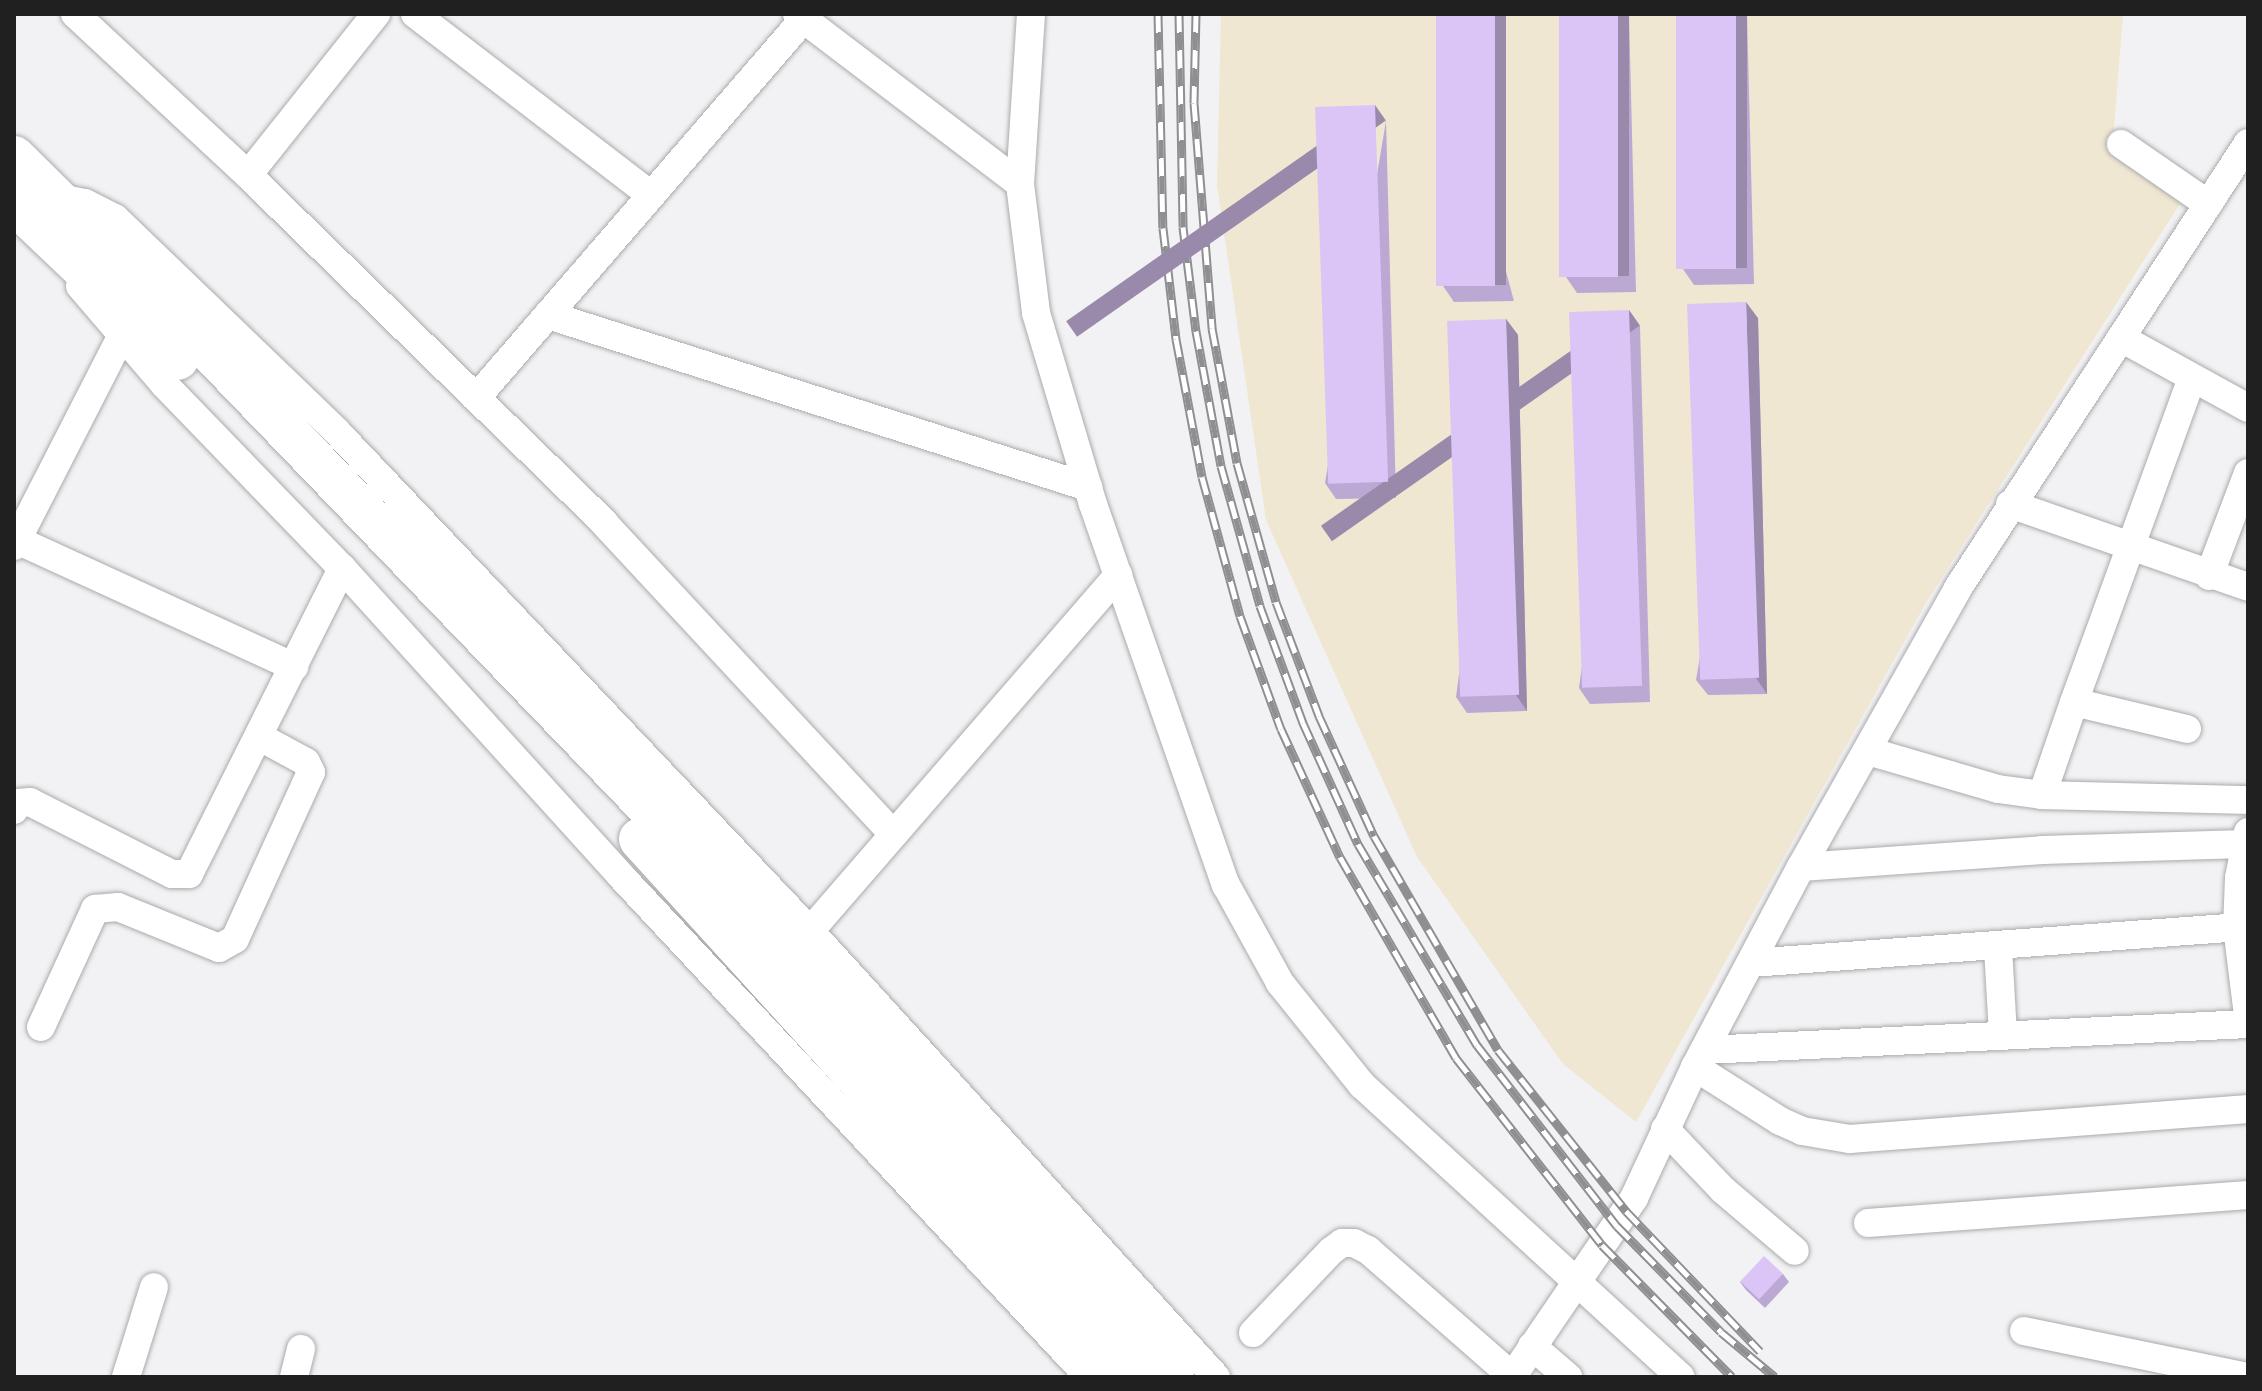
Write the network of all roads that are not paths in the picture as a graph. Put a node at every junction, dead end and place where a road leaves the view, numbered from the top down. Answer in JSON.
{"nodes":[{"id":1,"x":75,"y":14,"type":"edge"},
{"id":2,"x":376,"y":14,"type":"edge"},
{"id":3,"x":415,"y":14,"type":"edge"},
{"id":4,"x":1031,"y":14,"type":"edge"},
{"id":5,"x":802,"y":16,"type":"edge"},
{"id":6,"x":2121,"y":144,"type":"dead end"},
{"id":7,"x":2246,"y":151,"type":"edge"},
{"id":8,"x":14,"y":157,"type":"edge"},
{"id":9,"x":248,"y":175,"type":"junction"},
{"id":10,"x":1020,"y":184,"type":"junction"},
{"id":11,"x":651,"y":195,"type":"junction"},
{"id":12,"x":57,"y":198,"type":"junction"},
{"id":13,"x":14,"y":200,"type":"edge"},
{"id":14,"x":2208,"y":204,"type":"junction"},
{"id":15,"x":58,"y":244,"type":"junction"},
{"id":16,"x":548,"y":315,"type":"junction"},
{"id":17,"x":121,"y":337,"type":"junction"},
{"id":18,"x":2121,"y":338,"type":"junction"},
{"id":19,"x":2191,"y":380,"type":"junction"},
{"id":20,"x":476,"y":398,"type":"junction"},
{"id":21,"x":2248,"y":408,"type":"edge"},
{"id":22,"x":2248,"y":473,"type":"edge"},
{"id":23,"x":1088,"y":487,"type":"junction"},
{"id":24,"x":2010,"y":504,"type":"junction"},
{"id":25,"x":16,"y":543,"type":"edge"},
{"id":26,"x":2127,"y":546,"type":"junction"},
{"id":27,"x":342,"y":568,"type":"junction"},
{"id":28,"x":1118,"y":575,"type":"junction"},
{"id":29,"x":2209,"y":576,"type":"junction"},
{"id":30,"x":2248,"y":587,"type":"edge"},
{"id":31,"x":294,"y":667,"type":"junction"},
{"id":32,"x":2074,"y":702,"type":"junction"},
{"id":33,"x":2187,"y":729,"type":"dead end"},
{"id":34,"x":260,"y":737,"type":"junction"},
{"id":35,"x":1868,"y":751,"type":"junction"},
{"id":36,"x":2042,"y":795,"type":"junction"},
{"id":37,"x":2248,"y":800,"type":"edge"},
{"id":38,"x":14,"y":810,"type":"edge"},
{"id":39,"x":893,"y":834,"type":"junction"},
{"id":40,"x":2247,"y":838,"type":"edge"},
{"id":41,"x":1801,"y":867,"type":"junction"},
{"id":42,"x":810,"y":931,"type":"junction"},
{"id":43,"x":2241,"y":941,"type":"edge"},
{"id":44,"x":1998,"y":948,"type":"junction"},
{"id":45,"x":1751,"y":963,"type":"junction"},
{"id":46,"x":2248,"y":1015,"type":"edge"},
{"id":47,"x":2248,"y":1024,"type":"edge"},
{"id":48,"x":41,"y":1027,"type":"dead end"},
{"id":49,"x":2003,"y":1036,"type":"junction"},
{"id":50,"x":1700,"y":1058,"type":"junction"},
{"id":51,"x":2248,"y":1109,"type":"edge"},
{"id":52,"x":1665,"y":1129,"type":"junction"},
{"id":53,"x":2248,"y":1195,"type":"edge"},
{"id":54,"x":1868,"y":1223,"type":"dead end"},
{"id":55,"x":1795,"y":1251,"type":"dead end"},
{"id":56,"x":1581,"y":1283,"type":"junction"},
{"id":57,"x":154,"y":1287,"type":"dead end"},
{"id":58,"x":2024,"y":1331,"type":"dead end"},
{"id":59,"x":1253,"y":1333,"type":"dead end"},
{"id":60,"x":1532,"y":1346,"type":"junction"},
{"id":61,"x":301,"y":1349,"type":"dead end"},
{"id":62,"x":126,"y":1377,"type":"edge"},
{"id":63,"x":294,"y":1377,"type":"edge"},
{"id":64,"x":1089,"y":1377,"type":"edge"},
{"id":65,"x":1129,"y":1377,"type":"edge"},
{"id":66,"x":1173,"y":1377,"type":"edge"},
{"id":67,"x":1216,"y":1377,"type":"edge"},
{"id":68,"x":1512,"y":1377,"type":"edge"},
{"id":69,"x":1568,"y":1377,"type":"edge"},
{"id":70,"x":1681,"y":1377,"type":"edge"},
{"id":71,"x":2248,"y":1377,"type":"edge"}],
"edges":[{"from":1,"to":9,"type":"street"},
{"from":2,"to":9,"type":"street"},
{"from":3,"to":11,"type":"street"},
{"from":4,"to":10,"type":"street"},
{"from":5,"to":10,"type":"street"},
{"from":5,"to":11,"type":"street"},
{"from":6,"to":14,"type":"street"},
{"from":7,"to":14,"type":"street"},
{"from":8,"to":12,"type":"highway"},
{"from":9,"to":20,"type":"street"},
{"from":10,"to":23,"type":"street"},
{"from":11,"to":16,"type":"street"},
{"from":12,"to":13,"type":"street"},
{"from":12,"to":42,"type":"street"},
{"from":12,"to":66,"type":"highway"},
{"from":13,"to":15,"type":"highway"},
{"from":14,"to":18,"type":"street"},
{"from":15,"to":17,"type":"street"},
{"from":15,"to":65,"type":"highway"},
{"from":16,"to":20,"type":"street"},
{"from":16,"to":23,"type":"street"},
{"from":17,"to":25,"type":"street"},
{"from":17,"to":27,"type":"street"},
{"from":18,"to":19,"type":"street"},
{"from":18,"to":24,"type":"street"},
{"from":19,"to":21,"type":"street"},
{"from":19,"to":26,"type":"street"},
{"from":20,"to":39,"type":"street"},
{"from":22,"to":29,"type":"street"},
{"from":23,"to":28,"type":"street"},
{"from":24,"to":26,"type":"street"},
{"from":24,"to":35,"type":"street"},
{"from":25,"to":31,"type":"street"},
{"from":26,"to":29,"type":"street"},
{"from":26,"to":32,"type":"street"},
{"from":27,"to":31,"type":"street"},
{"from":27,"to":64,"type":"street"},
{"from":28,"to":39,"type":"street"},
{"from":28,"to":56,"type":"street"},
{"from":29,"to":30,"type":"street"},
{"from":31,"to":34,"type":"street"},
{"from":32,"to":33,"type":"street"},
{"from":32,"to":36,"type":"street"},
{"from":34,"to":38,"type":"street"},
{"from":34,"to":48,"type":"street"},
{"from":35,"to":36,"type":"street"},
{"from":35,"to":41,"type":"street"},
{"from":36,"to":37,"type":"street"},
{"from":39,"to":42,"type":"street"},
{"from":40,"to":41,"type":"street"},
{"from":40,"to":43,"type":"street"},
{"from":41,"to":45,"type":"street"},
{"from":42,"to":67,"type":"street"},
{"from":43,"to":44,"type":"street"},
{"from":43,"to":46,"type":"street"},
{"from":44,"to":45,"type":"street"},
{"from":44,"to":49,"type":"street"},
{"from":45,"to":50,"type":"street"},
{"from":47,"to":49,"type":"street"},
{"from":49,"to":50,"type":"street"},
{"from":50,"to":51,"type":"street"},
{"from":50,"to":52,"type":"street"},
{"from":52,"to":55,"type":"street"},
{"from":52,"to":56,"type":"street"},
{"from":53,"to":54,"type":"street"},
{"from":56,"to":60,"type":"street"},
{"from":56,"to":70,"type":"street"},
{"from":57,"to":62,"type":"street"},
{"from":58,"to":71,"type":"street"},
{"from":59,"to":68,"type":"street"},
{"from":60,"to":68,"type":"street"},
{"from":60,"to":69,"type":"street"},
{"from":61,"to":63,"type":"street"}]}
